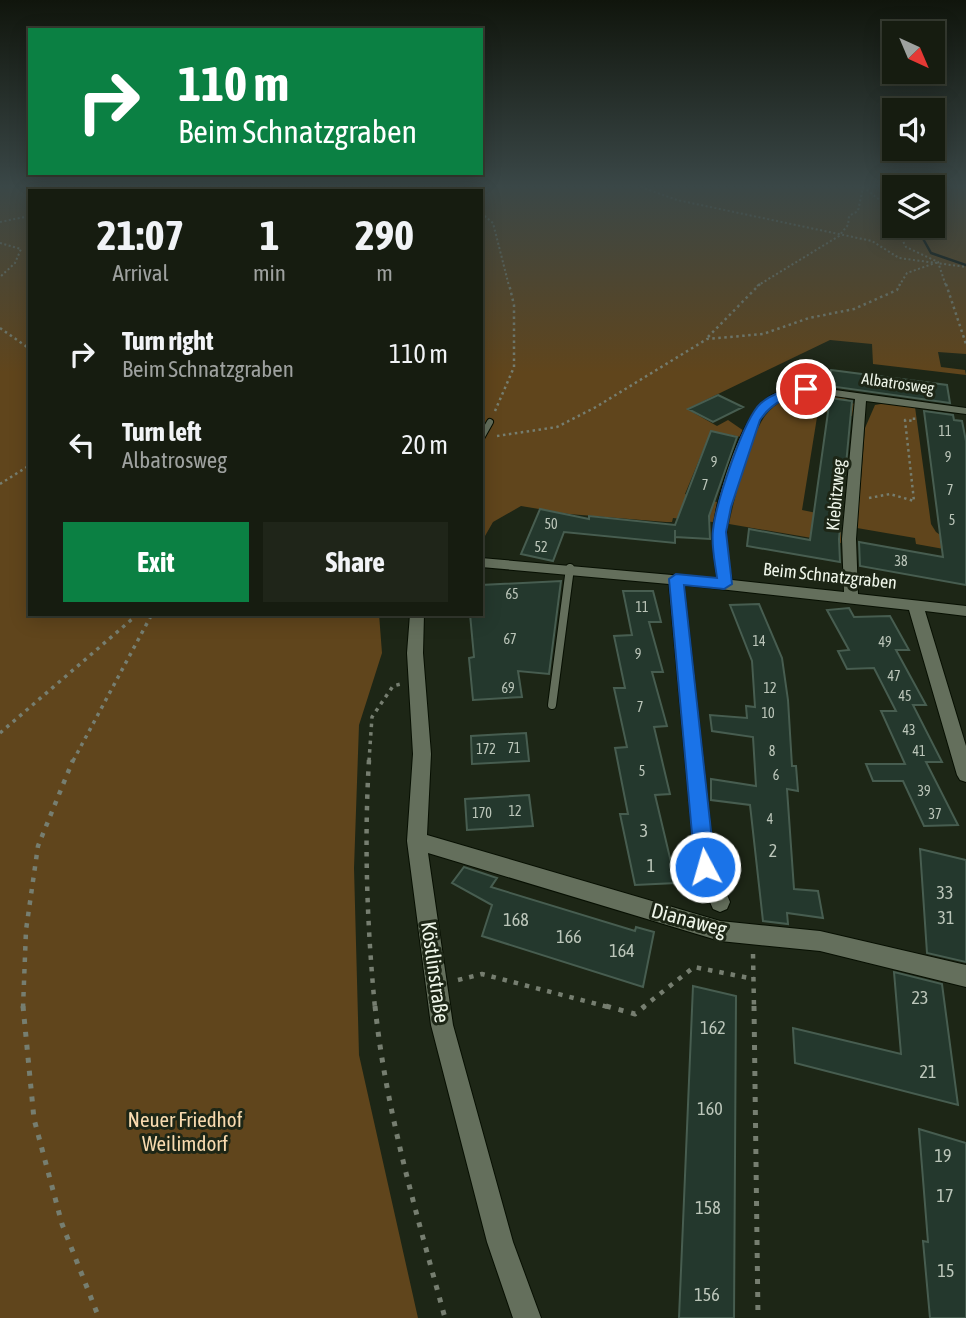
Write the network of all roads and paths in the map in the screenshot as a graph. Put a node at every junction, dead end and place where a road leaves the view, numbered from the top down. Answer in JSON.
{"nodes":[{"id":1,"x":19,"y":249,"type":"edge"},
{"id":2,"x":500,"y":249,"type":"edge"},
{"id":3,"x":818,"y":249,"type":"edge"},
{"id":4,"x":884,"y":249,"type":"edge"},
{"id":5,"x":909,"y":249,"type":"edge"},
{"id":6,"x":938,"y":262,"type":"junction"},
{"id":7,"x":966,"y":267,"type":"edge"},
{"id":8,"x":0,"y":277,"type":"edge"},
{"id":9,"x":0,"y":328,"type":"edge"},
{"id":10,"x":707,"y":339,"type":"junction"},
{"id":11,"x":966,"y":344,"type":"edge"},
{"id":12,"x":28,"y":347,"type":"edge"},
{"id":13,"x":861,"y":396,"type":"junction"},
{"id":14,"x":912,"y":403,"type":"junction"},
{"id":15,"x":966,"y":411,"type":"edge"},
{"id":16,"x":490,"y":422,"type":"joint"},
{"id":17,"x":483,"y":434,"type":"edge"},
{"id":18,"x":483,"y":438,"type":"edge"},
{"id":19,"x":28,"y":466,"type":"edge"},
{"id":20,"x":0,"y":484,"type":"edge"},
{"id":21,"x":853,"y":495,"type":"junction"},
{"id":22,"x":483,"y":562,"type":"edge"},
{"id":23,"x":570,"y":568,"type":"junction"},
{"id":24,"x":676,"y":579,"type":"junction"},
{"id":25,"x":724,"y":584,"type":"junction"},
{"id":26,"x":852,"y":597,"type":"junction"},
{"id":27,"x":915,"y":604,"type":"junction"},
{"id":28,"x":966,"y":611,"type":"edge"},
{"id":29,"x":136,"y":616,"type":"edge"},
{"id":30,"x":151,"y":616,"type":"edge"},
{"id":31,"x":417,"y":616,"type":"edge"},
{"id":32,"x":416,"y":679,"type":"junction"},
{"id":33,"x":552,"y":705,"type":"dead end"},
{"id":34,"x":0,"y":733,"type":"edge"},
{"id":35,"x":966,"y":775,"type":"edge"},
{"id":36,"x":417,"y":841,"type":"junction"},
{"id":37,"x":720,"y":901,"type":"dead end"},
{"id":38,"x":753,"y":934,"type":"junction"},
{"id":39,"x":966,"y":976,"type":"edge"},
{"id":40,"x":754,"y":979,"type":"junction"},
{"id":41,"x":436,"y":984,"type":"junction"},
{"id":42,"x":99,"y":1318,"type":"edge"},
{"id":43,"x":445,"y":1318,"type":"edge"},
{"id":44,"x":527,"y":1318,"type":"edge"},
{"id":45,"x":758,"y":1318,"type":"edge"}],
"edges":[{"from":1,"to":8,"type":"path"},
{"from":2,"to":16,"type":"path"},
{"from":3,"to":10,"type":"path"},
{"from":4,"to":6,"type":"path"},
{"from":5,"to":6,"type":"path"},
{"from":6,"to":7,"type":"path"},
{"from":6,"to":10,"type":"path"},
{"from":6,"to":11,"type":"path"},
{"from":9,"to":12,"type":"path"},
{"from":10,"to":18,"type":"path"},
{"from":13,"to":14,"type":"street","name":"Albatrosweg"},
{"from":13,"to":21,"type":"street","name":"Kiebitzweg"},
{"from":13,"to":25,"type":"street","name":"Albatrosweg"},
{"from":14,"to":15,"type":"street","name":"Albatrosweg"},
{"from":14,"to":21,"type":"path"},
{"from":16,"to":17,"type":"lane"},
{"from":19,"to":20,"type":"path"},
{"from":21,"to":26,"type":"street","name":"Kiebitzweg"},
{"from":22,"to":23,"type":"street","name":"Beim Schnatzgraben"},
{"from":23,"to":24,"type":"street","name":"Beim Schnatzgraben"},
{"from":23,"to":33,"type":"lane"},
{"from":24,"to":25,"type":"street","name":"Beim Schnatzgraben"},
{"from":24,"to":37,"type":"street"},
{"from":25,"to":26,"type":"street","name":"Beim Schnatzgraben"},
{"from":26,"to":27,"type":"street","name":"Beim Schnatzgraben"},
{"from":27,"to":28,"type":"street","name":"Beim Schnatzgraben"},
{"from":27,"to":35,"type":"street"},
{"from":29,"to":34,"type":"path"},
{"from":30,"to":42,"type":"path"},
{"from":31,"to":32,"type":"street","name":"Köstlinstraße"},
{"from":32,"to":36,"type":"street","name":"Köstlinstraße"},
{"from":32,"to":43,"type":"path"},
{"from":36,"to":38,"type":"street","name":"Dianaweg"},
{"from":36,"to":41,"type":"street","name":"Köstlinstraße"},
{"from":38,"to":39,"type":"street","name":"Dianaweg"},
{"from":38,"to":40,"type":"path"},
{"from":40,"to":41,"type":"path"},
{"from":40,"to":45,"type":"path"},
{"from":41,"to":44,"type":"street","name":"Köstlinstraße"}]}
